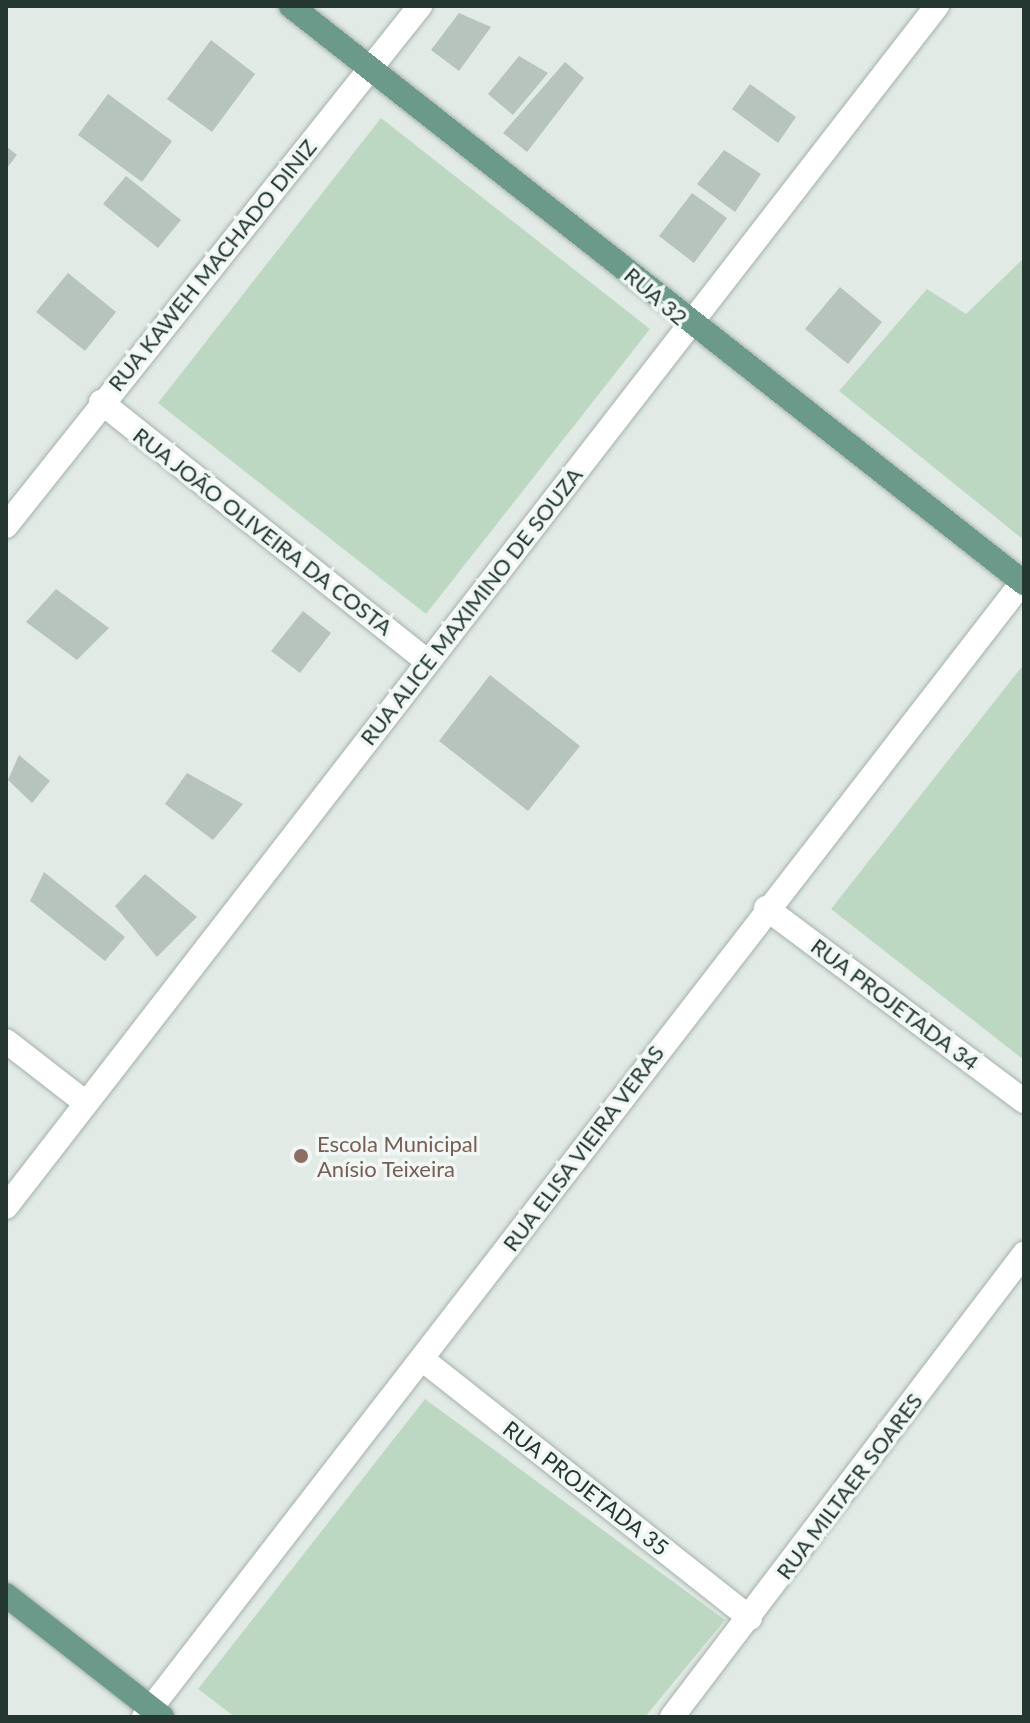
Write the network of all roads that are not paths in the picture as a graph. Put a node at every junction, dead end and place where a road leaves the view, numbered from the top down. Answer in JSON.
{"nodes":[{"id":1,"x":291,"y":6,"type":"edge"},
{"id":2,"x":420,"y":6,"type":"edge"},
{"id":3,"x":937,"y":6,"type":"edge"},
{"id":4,"x":371,"y":70,"type":"junction"},
{"id":5,"x":693,"y":327,"type":"junction"},
{"id":6,"x":101,"y":402,"type":"junction"},
{"id":7,"x":6,"y":526,"type":"edge"},
{"id":8,"x":1024,"y":582,"type":"edge"},
{"id":9,"x":425,"y":660,"type":"junction"},
{"id":10,"x":766,"y":908,"type":"junction"},
{"id":11,"x":6,"y":1041,"type":"edge"},
{"id":12,"x":1024,"y":1101,"type":"edge"},
{"id":13,"x":86,"y":1103,"type":"junction"},
{"id":14,"x":6,"y":1207,"type":"edge"},
{"id":15,"x":1024,"y":1254,"type":"edge"},
{"id":16,"x":422,"y":1359,"type":"junction"},
{"id":17,"x":6,"y":1595,"type":"edge"},
{"id":18,"x":750,"y":1618,"type":"junction"},
{"id":19,"x":152,"y":1714,"type":"edge"},
{"id":20,"x":672,"y":1717,"type":"edge"}],
"edges":[{"from":1,"to":4,"type":"main road","name":"RUA 32"},
{"from":2,"to":4,"type":"street","name":"RUA KAWEH MACHADO DINIZ"},
{"from":3,"to":5,"type":"street","name":"RUA ALICE MAXIMINO DE SOUZA"},
{"from":4,"to":5,"type":"main road","name":"RUA 32"},
{"from":4,"to":6,"type":"street","name":"RUA KAWEH MACHADO DINIZ"},
{"from":5,"to":8,"type":"main road","name":"RUA 32"},
{"from":5,"to":9,"type":"street","name":"RUA ALICE MAXIMINO DE SOUZA"},
{"from":6,"to":7,"type":"street","name":"RUA KAWEH MACHADO DINIZ"},
{"from":6,"to":9,"type":"street","name":"RUA JOÃO OLIVEIRA DA COSTA"},
{"from":8,"to":10,"type":"street","name":"RUA ELISA VIEIRA VERAS"},
{"from":9,"to":13,"type":"street","name":"RUA ALICE MAXIMINO DE SOUZA"},
{"from":10,"to":12,"type":"street","name":"RUA PROJETADA 34"},
{"from":10,"to":16,"type":"street","name":"RUA ELISA VIEIRA VERAS"},
{"from":11,"to":13,"type":"street"},
{"from":13,"to":14,"type":"street","name":"RUA ALICE MAXIMINO DE SOUZA"},
{"from":15,"to":18,"type":"street","name":"RUA MILTAER SOARES"},
{"from":16,"to":18,"type":"street","name":"RUA PROJETADA 35"},
{"from":16,"to":19,"type":"street","name":"RUA ELISA VIEIRA VERAS"},
{"from":17,"to":19,"type":"main road"},
{"from":18,"to":20,"type":"street","name":"RUA MILTAER SOARES"}]}
